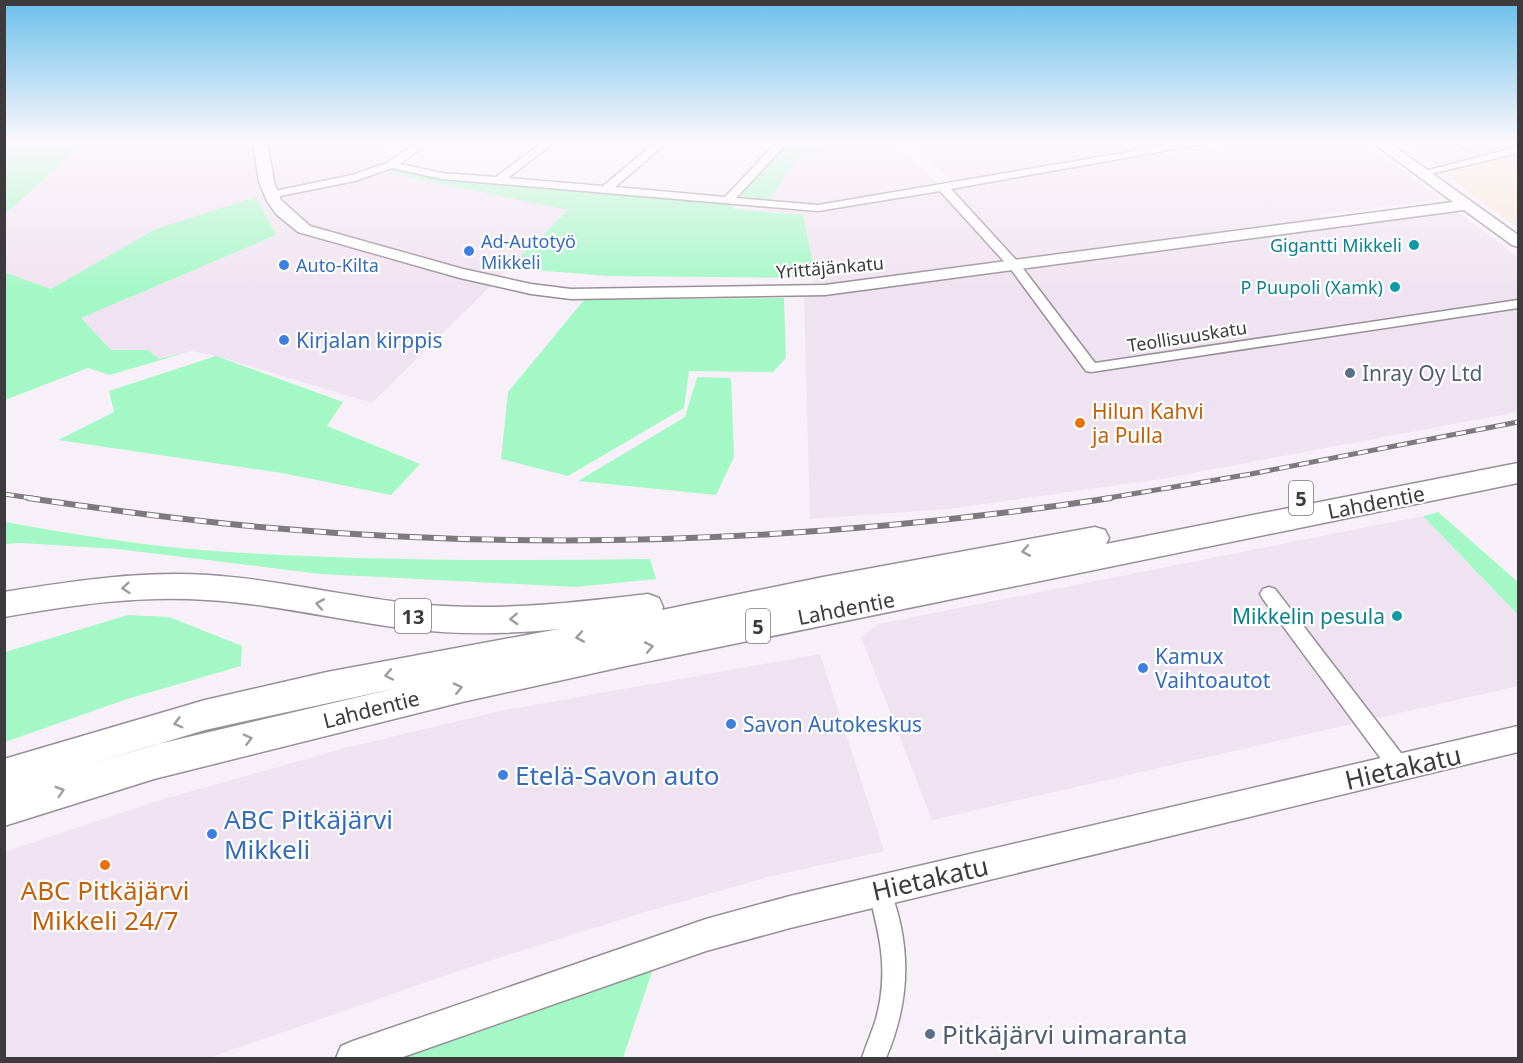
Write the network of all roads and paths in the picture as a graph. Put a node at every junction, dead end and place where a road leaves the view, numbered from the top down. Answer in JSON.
{"nodes":[{"id":1,"x":269,"y":191,"type":"edge"},
{"id":2,"x":292,"y":191,"type":"edge"},
{"id":3,"x":625,"y":191,"type":"edge"},
{"id":4,"x":738,"y":191,"type":"edge"},
{"id":5,"x":928,"y":191,"type":"edge"},
{"id":6,"x":946,"y":191,"type":"edge"},
{"id":7,"x":1446,"y":191,"type":"edge"},
{"id":8,"x":270,"y":195,"type":"junction"},
{"id":9,"x":729,"y":200,"type":"junction"},
{"id":10,"x":1466,"y":205,"type":"junction"},
{"id":11,"x":1518,"y":242,"type":"edge"},
{"id":12,"x":1014,"y":265,"type":"junction"},
{"id":13,"x":1518,"y":304,"type":"edge"},
{"id":14,"x":1518,"y":455,"type":"edge"},
{"id":15,"x":1518,"y":473,"type":"edge"},
{"id":16,"x":823,"y":589,"type":"junction"},
{"id":17,"x":1269,"y":594,"type":"dead end"},
{"id":18,"x":4,"y":605,"type":"edge"},
{"id":19,"x":1518,"y":739,"type":"edge"},
{"id":20,"x":1400,"y":768,"type":"junction"},
{"id":21,"x":4,"y":776,"type":"edge"},
{"id":22,"x":4,"y":808,"type":"edge"},
{"id":23,"x":879,"y":890,"type":"junction"},
{"id":24,"x":354,"y":1059,"type":"edge"},
{"id":25,"x":874,"y":1059,"type":"edge"}],
"edges":[{"from":1,"to":8,"type":"street","name":"Yrittäjänkatu"},
{"from":2,"to":8,"type":"street"},
{"from":3,"to":9,"type":"street"},
{"from":4,"to":9,"type":"street"},
{"from":5,"to":9,"type":"street"},
{"from":6,"to":12,"type":"street","name":"Teollisuuskatu"},
{"from":7,"to":10,"type":"street"},
{"from":8,"to":12,"type":"street","name":"Yrittäjänkatu"},
{"from":10,"to":11,"type":"street"},
{"from":10,"to":12,"type":"street","name":"Yrittäjänkatu"},
{"from":12,"to":13,"type":"street","name":"Teollisuuskatu"},
{"from":14,"to":16,"type":"highway","name":"Lahdentie","number":"5","one_way":true},
{"from":22,"to":15,"type":"highway","name":"Lahdentie","number":"5","one_way":true},
{"from":16,"to":18,"type":"highway","number":"13","one_way":true},
{"from":16,"to":21,"type":"highway","name":"Lahdentie","number":"5","one_way":true},
{"from":17,"to":20,"type":"street"},
{"from":19,"to":20,"type":"street","name":"Hietakatu"},
{"from":20,"to":23,"type":"street","name":"Hietakatu"},
{"from":23,"to":24,"type":"street","name":"Hietakatu"},
{"from":23,"to":25,"type":"street"}]}
